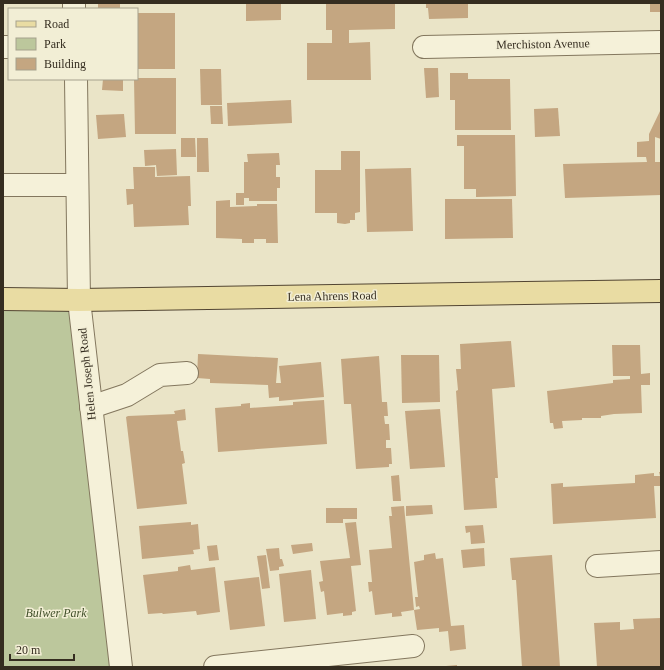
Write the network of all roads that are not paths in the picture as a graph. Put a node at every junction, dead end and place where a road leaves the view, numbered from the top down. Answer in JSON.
{"nodes":[{"id":1,"x":661,"y":42,"type":"edge"},
{"id":2,"x":424,"y":47,"type":"dead end"},
{"id":3,"x":76,"y":80,"type":"edge"},
{"id":4,"x":3,"y":185,"type":"edge"},
{"id":5,"x":77,"y":185,"type":"junction"},
{"id":6,"x":661,"y":291,"type":"edge"},
{"id":7,"x":3,"y":300,"type":"edge"},
{"id":8,"x":79,"y":300,"type":"junction"},
{"id":9,"x":187,"y":373,"type":"dead end"},
{"id":10,"x":91,"y":407,"type":"junction"},
{"id":11,"x":661,"y":562,"type":"edge"},
{"id":12,"x":597,"y":566,"type":"dead end"},
{"id":13,"x":413,"y":646,"type":"dead end"},
{"id":14,"x":121,"y":667,"type":"edge"},
{"id":15,"x":215,"y":667,"type":"edge"}],
"edges":[{"from":1,"to":2,"type":"street","name":"Merchiston Avenue"},
{"from":3,"to":5,"type":"street","name":"Helen Joseph Road"},
{"from":4,"to":5,"type":"street"},
{"from":5,"to":8,"type":"street","name":"Helen Joseph Road"},
{"from":6,"to":8,"type":"main road","name":"Lena Ahrens Road"},
{"from":7,"to":8,"type":"main road","name":"Lena Ahrens Road"},
{"from":8,"to":10,"type":"street","name":"Helen Joseph Road"},
{"from":9,"to":10,"type":"street"},
{"from":10,"to":14,"type":"street","name":"Helen Joseph Road"},
{"from":11,"to":12,"type":"street"},
{"from":13,"to":15,"type":"street"}]}
